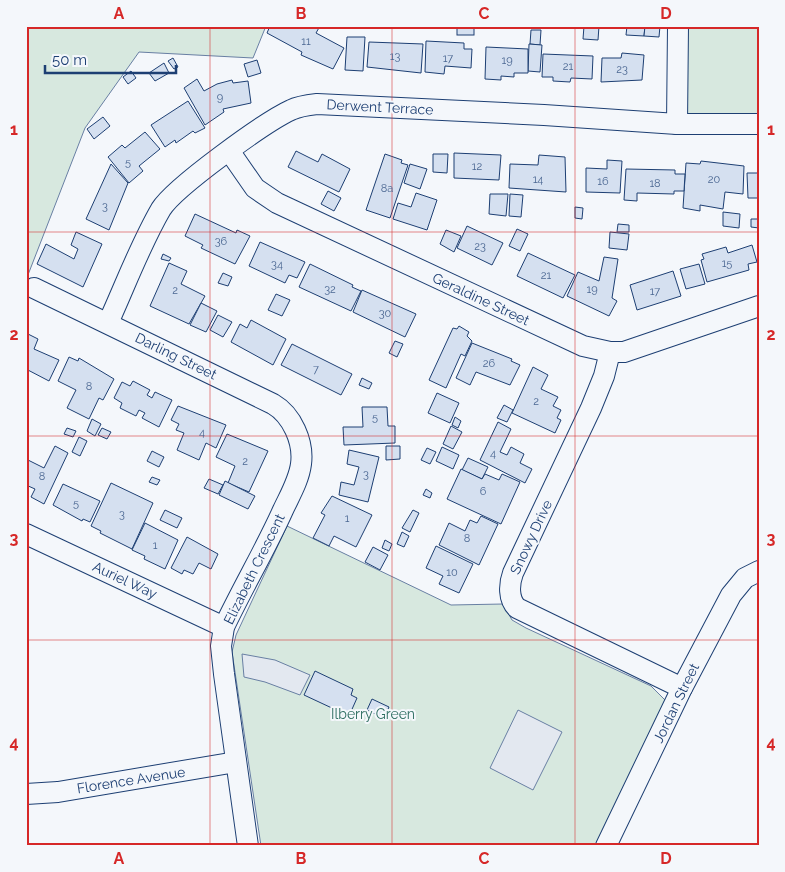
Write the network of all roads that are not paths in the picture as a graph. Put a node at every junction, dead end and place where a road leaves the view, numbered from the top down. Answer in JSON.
{"nodes":[{"id":1,"x":678,"y":26,"type":"edge"},
{"id":2,"x":676,"y":124,"type":"junction"},
{"id":3,"x":759,"y":124,"type":"edge"},
{"id":4,"x":230,"y":152,"type":"junction"},
{"id":5,"x":34,"y":288,"type":"dead end"},
{"id":6,"x":759,"y":306,"type":"edge"},
{"id":7,"x":108,"y":323,"type":"junction"},
{"id":8,"x":610,"y":352,"type":"junction"},
{"id":9,"x":300,"y":444,"type":"joint"},
{"id":10,"x":26,"y":534,"type":"edge"},
{"id":11,"x":759,"y":571,"type":"edge"},
{"id":12,"x":224,"y":627,"type":"junction"},
{"id":13,"x":682,"y":688,"type":"junction"},
{"id":14,"x":236,"y":762,"type":"junction"},
{"id":15,"x":26,"y":794,"type":"edge"},
{"id":16,"x":248,"y":846,"type":"edge"},
{"id":17,"x":606,"y":846,"type":"edge"}],
"edges":[{"from":1,"to":2,"type":"street"},
{"from":2,"to":3,"type":"street","name":"Derwent Terrace"},
{"from":2,"to":4,"type":"street","name":"Derwent Terrace"},
{"from":4,"to":7,"type":"street","name":"Derwent Terrace"},
{"from":4,"to":8,"type":"street","name":"Geraldine Street"},
{"from":5,"to":7,"type":"street","name":"Darling Street"},
{"from":6,"to":8,"type":"street","name":"Geraldine Street"},
{"from":7,"to":9,"type":"street","name":"Darling Street"},
{"from":8,"to":13,"type":"street","name":"Snowy Drive"},
{"from":9,"to":12,"type":"street","name":"Elizabeth Crescent"},
{"from":10,"to":12,"type":"street","name":"Auriel Way"},
{"from":11,"to":13,"type":"street","name":"Jordan Street"},
{"from":12,"to":14,"type":"street","name":"Elizabeth Crescent"},
{"from":13,"to":17,"type":"street","name":"Jordan Street"},
{"from":14,"to":15,"type":"street","name":"Florence Avenue"},
{"from":14,"to":16,"type":"street","name":"Elizabeth Crescent"}]}
